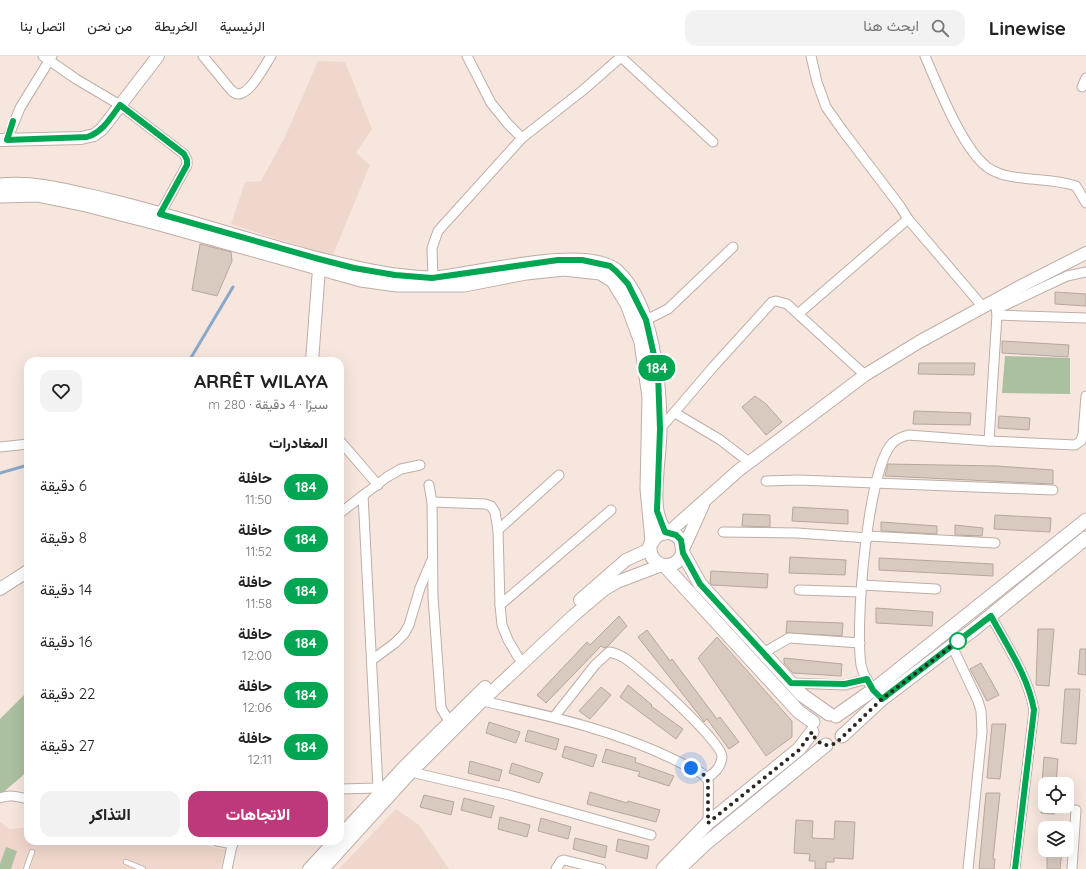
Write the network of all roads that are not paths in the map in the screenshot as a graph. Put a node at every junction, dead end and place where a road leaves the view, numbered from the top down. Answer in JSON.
{"nodes":[{"id":1,"x":158,"y":56,"type":"edge"},
{"id":2,"x":203,"y":56,"type":"edge"},
{"id":3,"x":271,"y":56,"type":"edge"},
{"id":4,"x":467,"y":56,"type":"edge"},
{"id":5,"x":622,"y":56,"type":"edge"},
{"id":6,"x":811,"y":56,"type":"edge"},
{"id":7,"x":926,"y":56,"type":"edge"},
{"id":8,"x":48,"y":57,"type":"edge"},
{"id":9,"x":120,"y":105,"type":"junction"},
{"id":10,"x":522,"y":138,"type":"junction"},
{"id":11,"x":3,"y":140,"type":"edge"},
{"id":12,"x":713,"y":142,"type":"dead end"},
{"id":13,"x":0,"y":185,"type":"edge"},
{"id":14,"x":0,"y":196,"type":"edge"},
{"id":15,"x":1086,"y":203,"type":"edge"},
{"id":16,"x":160,"y":214,"type":"junction"},
{"id":17,"x":908,"y":219,"type":"junction"},
{"id":18,"x":733,"y":247,"type":"dead end"},
{"id":19,"x":1086,"y":253,"type":"edge"},
{"id":20,"x":296,"y":257,"type":"junction"},
{"id":21,"x":319,"y":264,"type":"junction"},
{"id":22,"x":1086,"y":272,"type":"edge"},
{"id":23,"x":432,"y":278,"type":"junction"},
{"id":24,"x":983,"y":307,"type":"junction"},
{"id":25,"x":996,"y":308,"type":"junction"},
{"id":26,"x":798,"y":314,"type":"junction"},
{"id":27,"x":1086,"y":318,"type":"edge"},
{"id":28,"x":646,"y":320,"type":"junction"},
{"id":29,"x":312,"y":357,"type":"edge"},
{"id":30,"x":865,"y":375,"type":"junction"},
{"id":31,"x":1086,"y":396,"type":"edge"},
{"id":32,"x":675,"y":414,"type":"junction"},
{"id":33,"x":660,"y":429,"type":"junction"},
{"id":34,"x":989,"y":441,"type":"junction"},
{"id":35,"x":24,"y":444,"type":"edge"},
{"id":36,"x":344,"y":446,"type":"edge"},
{"id":37,"x":0,"y":447,"type":"edge"},
{"id":38,"x":749,"y":462,"type":"junction"},
{"id":39,"x":420,"y":465,"type":"dead end"},
{"id":40,"x":559,"y":475,"type":"dead end"},
{"id":41,"x":766,"y":481,"type":"dead end"},
{"id":42,"x":876,"y":483,"type":"junction"},
{"id":43,"x":378,"y":485,"type":"junction"},
{"id":44,"x":429,"y":485,"type":"dead end"},
{"id":45,"x":1054,"y":490,"type":"dead end"},
{"id":46,"x":363,"y":495,"type":"junction"},
{"id":47,"x":432,"y":502,"type":"junction"},
{"id":48,"x":704,"y":502,"type":"junction"},
{"id":49,"x":611,"y":510,"type":"dead end"},
{"id":50,"x":344,"y":511,"type":"edge"},
{"id":51,"x":1086,"y":520,"type":"edge"},
{"id":52,"x":498,"y":530,"type":"junction"},
{"id":53,"x":667,"y":532,"type":"junction"},
{"id":54,"x":722,"y":532,"type":"dead end"},
{"id":55,"x":868,"y":537,"type":"junction"},
{"id":56,"x":1086,"y":538,"type":"edge"},
{"id":57,"x":995,"y":543,"type":"dead end"},
{"id":58,"x":651,"y":545,"type":"junction"},
{"id":59,"x":683,"y":550,"type":"junction"},
{"id":60,"x":433,"y":558,"type":"junction"},
{"id":61,"x":664,"y":566,"type":"junction"},
{"id":62,"x":24,"y":574,"type":"edge"},
{"id":63,"x":0,"y":589,"type":"edge"},
{"id":64,"x":861,"y":589,"type":"junction"},
{"id":65,"x":936,"y":589,"type":"dead end"},
{"id":66,"x":799,"y":590,"type":"dead end"},
{"id":67,"x":500,"y":605,"type":"junction"},
{"id":68,"x":991,"y":616,"type":"junction"},
{"id":69,"x":860,"y":643,"type":"junction"},
{"id":70,"x":952,"y":646,"type":"junction"},
{"id":71,"x":763,"y":653,"type":"junction"},
{"id":72,"x":518,"y":657,"type":"junction"},
{"id":73,"x":372,"y":660,"type":"junction"},
{"id":74,"x":791,"y":683,"type":"junction"},
{"id":75,"x":870,"y":684,"type":"junction"},
{"id":76,"x":882,"y":699,"type":"junction"},
{"id":77,"x":482,"y":701,"type":"junction"},
{"id":78,"x":833,"y":715,"type":"junction"},
{"id":79,"x":554,"y":717,"type":"junction"},
{"id":80,"x":450,"y":721,"type":"junction"},
{"id":81,"x":813,"y":727,"type":"junction"},
{"id":82,"x":842,"y":736,"type":"junction"},
{"id":83,"x":826,"y":745,"type":"junction"},
{"id":84,"x":408,"y":770,"type":"junction"},
{"id":85,"x":706,"y":778,"type":"junction"},
{"id":86,"x":344,"y":789,"type":"edge"},
{"id":87,"x":380,"y":789,"type":"junction"},
{"id":88,"x":0,"y":798,"type":"edge"},
{"id":89,"x":24,"y":798,"type":"edge"},
{"id":90,"x":1076,"y":810,"type":"dead end"},
{"id":91,"x":708,"y":823,"type":"junction"},
{"id":92,"x":344,"y":831,"type":"edge"},
{"id":93,"x":651,"y":835,"type":"dead end"},
{"id":94,"x":233,"y":845,"type":"edge"},
{"id":95,"x":331,"y":845,"type":"edge"},
{"id":96,"x":344,"y":845,"type":"edge"},
{"id":97,"x":344,"y":845,"type":"edge"},
{"id":98,"x":32,"y":852,"type":"dead end"},
{"id":99,"x":126,"y":862,"type":"dead end"},
{"id":100,"x":26,"y":869,"type":"edge"},
{"id":101,"x":143,"y":869,"type":"edge"},
{"id":102,"x":227,"y":869,"type":"edge"},
{"id":103,"x":309,"y":869,"type":"edge"},
{"id":104,"x":323,"y":869,"type":"edge"},
{"id":105,"x":556,"y":869,"type":"edge"},
{"id":106,"x":601,"y":869,"type":"edge"},
{"id":107,"x":663,"y":869,"type":"edge"},
{"id":108,"x":679,"y":869,"type":"edge"},
{"id":109,"x":968,"y":869,"type":"edge"},
{"id":110,"x":1015,"y":869,"type":"edge"},
{"id":111,"x":1072,"y":869,"type":"edge"}],
"edges":[{"from":1,"to":9,"type":"main road"},
{"from":2,"to":3,"type":"street"},
{"from":4,"to":10,"type":"street"},
{"from":5,"to":10,"type":"street"},
{"from":5,"to":12,"type":"street"},
{"from":6,"to":17,"type":"street"},
{"from":7,"to":15,"type":"street"},
{"from":8,"to":9,"type":"street"},
{"from":8,"to":11,"type":"street"},
{"from":9,"to":11,"type":"main road"},
{"from":9,"to":16,"type":"street"},
{"from":10,"to":23,"type":"street"},
{"from":13,"to":16,"type":"main road"},
{"from":14,"to":20,"type":"main road"},
{"from":16,"to":20,"type":"main road"},
{"from":17,"to":24,"type":"street"},
{"from":17,"to":26,"type":"street"},
{"from":18,"to":28,"type":"street"},
{"from":19,"to":25,"type":"main road"},
{"from":20,"to":21,"type":"main road"},
{"from":21,"to":23,"type":"main road"},
{"from":21,"to":29,"type":"main road"},
{"from":21,"to":58,"type":"main road"},
{"from":22,"to":25,"type":"street"},
{"from":23,"to":28,"type":"main road"},
{"from":24,"to":25,"type":"main road"},
{"from":24,"to":30,"type":"main road"},
{"from":25,"to":27,"type":"street"},
{"from":25,"to":34,"type":"street"},
{"from":26,"to":30,"type":"street"},
{"from":26,"to":32,"type":"street"},
{"from":28,"to":33,"type":"main road"},
{"from":30,"to":38,"type":"main road"},
{"from":31,"to":34,"type":"street"},
{"from":32,"to":33,"type":"street"},
{"from":32,"to":38,"type":"street"},
{"from":33,"to":53,"type":"main road"},
{"from":34,"to":42,"type":"street"},
{"from":35,"to":37,"type":"street"},
{"from":36,"to":43,"type":"street"},
{"from":38,"to":48,"type":"main road"},
{"from":39,"to":43,"type":"street"},
{"from":40,"to":52,"type":"street"},
{"from":41,"to":42,"type":"street"},
{"from":42,"to":45,"type":"street"},
{"from":42,"to":55,"type":"street"},
{"from":43,"to":46,"type":"street"},
{"from":44,"to":47,"type":"street"},
{"from":46,"to":50,"type":"street"},
{"from":46,"to":73,"type":"street"},
{"from":47,"to":52,"type":"street"},
{"from":47,"to":60,"type":"street"},
{"from":48,"to":53,"type":"main road"},
{"from":48,"to":59,"type":"main road"},
{"from":49,"to":67,"type":"street"},
{"from":51,"to":75,"type":"main road"},
{"from":52,"to":67,"type":"street"},
{"from":53,"to":58,"type":"main road"},
{"from":53,"to":59,"type":"main road"},
{"from":54,"to":55,"type":"street"},
{"from":55,"to":57,"type":"street"},
{"from":55,"to":64,"type":"street"},
{"from":56,"to":68,"type":"main road"},
{"from":58,"to":61,"type":"main road"},
{"from":58,"to":72,"type":"main road"},
{"from":59,"to":61,"type":"main road"},
{"from":59,"to":71,"type":"main road"},
{"from":60,"to":73,"type":"street"},
{"from":60,"to":80,"type":"street"},
{"from":61,"to":77,"type":"main road"},
{"from":61,"to":81,"type":"main road"},
{"from":62,"to":63,"type":"main road"},
{"from":64,"to":65,"type":"street"},
{"from":64,"to":66,"type":"street"},
{"from":64,"to":69,"type":"street"},
{"from":67,"to":72,"type":"street"},
{"from":68,"to":70,"type":"main road"},
{"from":68,"to":110,"type":"street"},
{"from":69,"to":71,"type":"street"},
{"from":69,"to":75,"type":"street"},
{"from":70,"to":76,"type":"main road"},
{"from":70,"to":109,"type":"street"},
{"from":71,"to":74,"type":"main road"},
{"from":72,"to":80,"type":"main road"},
{"from":73,"to":87,"type":"street"},
{"from":74,"to":75,"type":"street"},
{"from":74,"to":78,"type":"main road"},
{"from":75,"to":76,"type":"street"},
{"from":75,"to":78,"type":"main road"},
{"from":76,"to":82,"type":"main road"},
{"from":77,"to":79,"type":"street"},
{"from":77,"to":84,"type":"main road"},
{"from":78,"to":81,"type":"main road"},
{"from":78,"to":82,"type":"main road"},
{"from":79,"to":85,"type":"street"},
{"from":79,"to":85,"type":"street"},
{"from":80,"to":84,"type":"main road"},
{"from":81,"to":83,"type":"main road"},
{"from":81,"to":91,"type":"main road"},
{"from":82,"to":83,"type":"main road"},
{"from":83,"to":108,"type":"main road"},
{"from":84,"to":87,"type":"main road"},
{"from":84,"to":93,"type":"street"},
{"from":84,"to":97,"type":"main road"},
{"from":85,"to":91,"type":"street"},
{"from":86,"to":87,"type":"street"},
{"from":87,"to":92,"type":"main road"},
{"from":88,"to":89,"type":"street"},
{"from":90,"to":111,"type":"street"},
{"from":91,"to":107,"type":"main road"},
{"from":94,"to":102,"type":"street"},
{"from":95,"to":103,"type":"main road"},
{"from":96,"to":104,"type":"main road"},
{"from":98,"to":100,"type":"lane"},
{"from":99,"to":101,"type":"lane"},
{"from":105,"to":106,"type":"street"}]}
